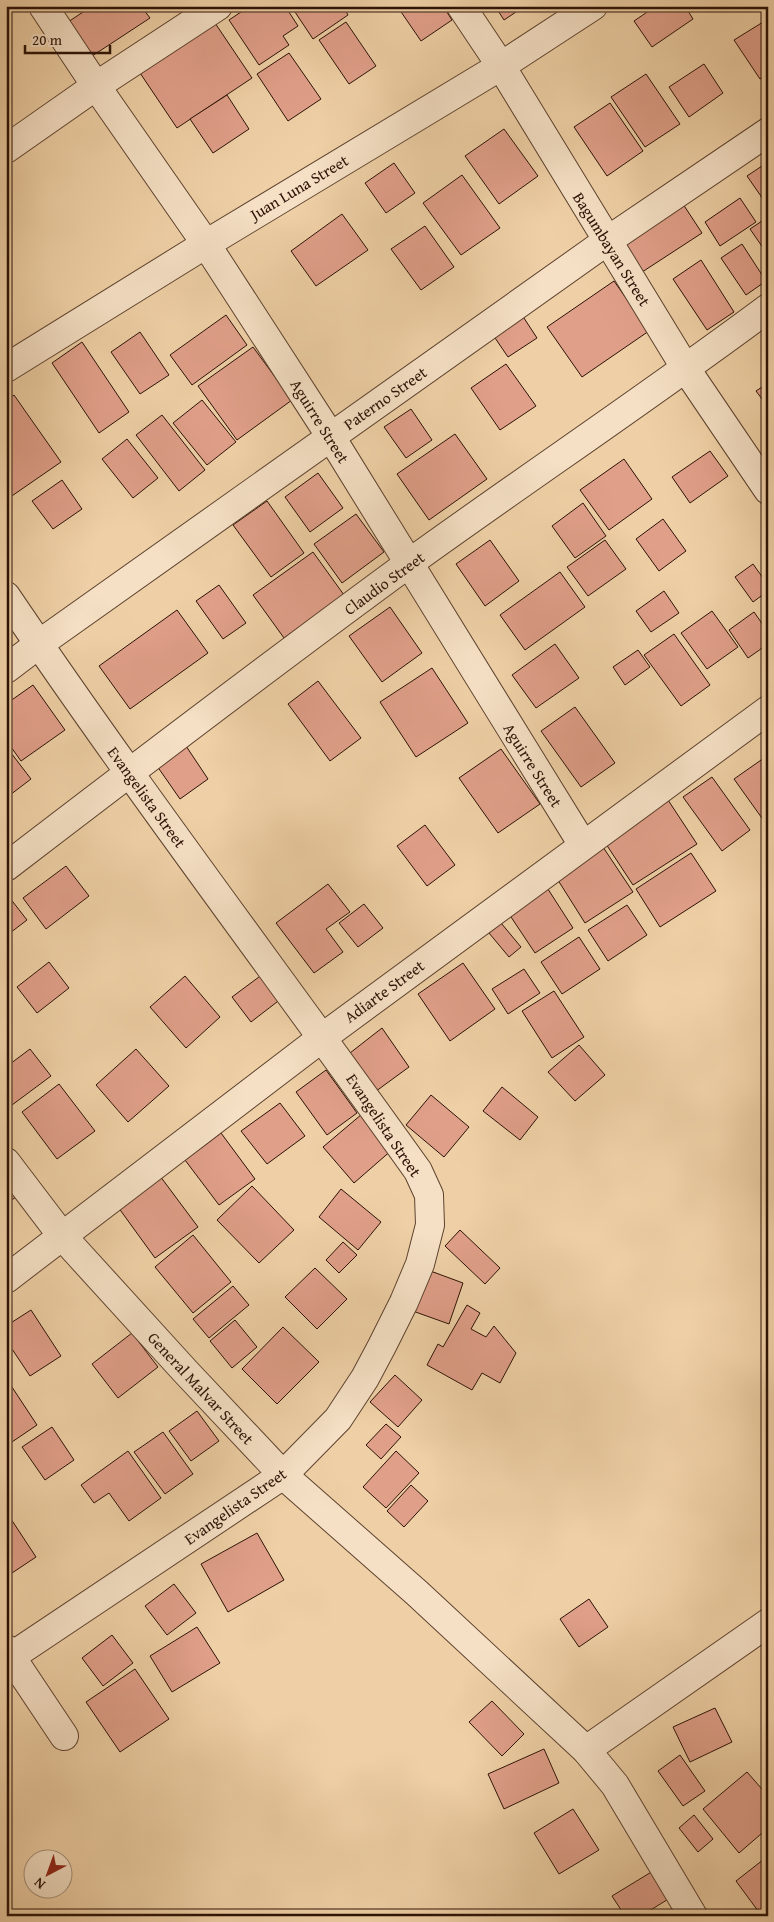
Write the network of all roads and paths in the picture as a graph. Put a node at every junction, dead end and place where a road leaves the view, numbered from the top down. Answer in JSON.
{"nodes":[{"id":1,"x":43,"y":6,"type":"edge"},
{"id":2,"x":218,"y":6,"type":"edge"},
{"id":3,"x":461,"y":6,"type":"edge"},
{"id":4,"x":593,"y":6,"type":"edge"},
{"id":5,"x":501,"y":66,"type":"junction"},
{"id":6,"x":96,"y":86,"type":"junction"},
{"id":7,"x":768,"y":132,"type":"edge"},
{"id":8,"x":6,"y":148,"type":"edge"},
{"id":9,"x":607,"y":241,"type":"junction"},
{"id":10,"x":206,"y":244,"type":"junction"},
{"id":11,"x":768,"y":308,"type":"edge"},
{"id":12,"x":6,"y":368,"type":"edge"},
{"id":13,"x":686,"y":369,"type":"junction"},
{"id":14,"x":331,"y":437,"type":"junction"},
{"id":15,"x":768,"y":490,"type":"edge"},
{"id":16,"x":409,"y":564,"type":"junction"},
{"id":17,"x":6,"y":596,"type":"edge"},
{"id":18,"x":38,"y":644,"type":"junction"},
{"id":19,"x":6,"y":669,"type":"edge"},
{"id":20,"x":768,"y":710,"type":"edge"},
{"id":21,"x":129,"y":772,"type":"junction"},
{"id":22,"x":583,"y":845,"type":"junction"},
{"id":23,"x":6,"y":867,"type":"edge"},
{"id":24,"x":322,"y":1037,"type":"junction"},
{"id":25,"x":6,"y":1162,"type":"edge"},
{"id":26,"x":63,"y":1237,"type":"junction"},
{"id":27,"x":6,"y":1279,"type":"edge"},
{"id":28,"x":283,"y":1475,"type":"junction"},
{"id":29,"x":768,"y":1623,"type":"edge"},
{"id":30,"x":8,"y":1655,"type":"edge"},
{"id":31,"x":64,"y":1736,"type":"dead end"},
{"id":32,"x":586,"y":1750,"type":"junction"},
{"id":33,"x":693,"y":1916,"type":"edge"}],
"edges":[{"from":1,"to":6,"type":"street","name":"Aguirre Street"},
{"from":2,"to":6,"type":"street"},
{"from":3,"to":5,"type":"street","name":"Bagumbayan Street"},
{"from":4,"to":5,"type":"street","name":"Juan Luna Street"},
{"from":5,"to":9,"type":"street","name":"Bagumbayan Street"},
{"from":5,"to":10,"type":"street","name":"Juan Luna Street"},
{"from":6,"to":8,"type":"street"},
{"from":6,"to":10,"type":"street","name":"Aguirre Street"},
{"from":7,"to":9,"type":"street","name":"Paterno Street"},
{"from":9,"to":13,"type":"street","name":"Bagumbayan Street"},
{"from":9,"to":14,"type":"street","name":"Paterno Street"},
{"from":10,"to":12,"type":"street","name":"Juan Luna Street"},
{"from":10,"to":14,"type":"street","name":"Aguirre Street"},
{"from":11,"to":13,"type":"street","name":"Claudio Street"},
{"from":13,"to":15,"type":"street","name":"Bagumbayan Street"},
{"from":13,"to":16,"type":"street","name":"Claudio Street"},
{"from":14,"to":16,"type":"street","name":"Aguirre Street"},
{"from":14,"to":18,"type":"street","name":"Paterno Street"},
{"from":16,"to":21,"type":"street","name":"Claudio Street"},
{"from":16,"to":22,"type":"street","name":"Aguirre Street"},
{"from":17,"to":18,"type":"street","name":"Evangelista Street"},
{"from":18,"to":19,"type":"street","name":"Paterno Street"},
{"from":18,"to":21,"type":"street","name":"Evangelista Street"},
{"from":20,"to":22,"type":"street","name":"Adiarte Street"},
{"from":21,"to":23,"type":"street","name":"Claudio Street"},
{"from":21,"to":24,"type":"street","name":"Evangelista Street"},
{"from":22,"to":24,"type":"street","name":"Adiarte Street"},
{"from":24,"to":26,"type":"street","name":"Adiarte Street"},
{"from":24,"to":28,"type":"street","name":"Evangelista Street"},
{"from":25,"to":26,"type":"street","name":"General Malvar Street"},
{"from":26,"to":27,"type":"street","name":"Adiarte Street"},
{"from":26,"to":28,"type":"street","name":"General Malvar Street"},
{"from":28,"to":30,"type":"street","name":"Evangelista Street"},
{"from":28,"to":32,"type":"street","name":"General Malvar Street"},
{"from":29,"to":32,"type":"street"},
{"from":30,"to":31,"type":"street"},
{"from":32,"to":33,"type":"street","name":"General Malvar Street"}]}
